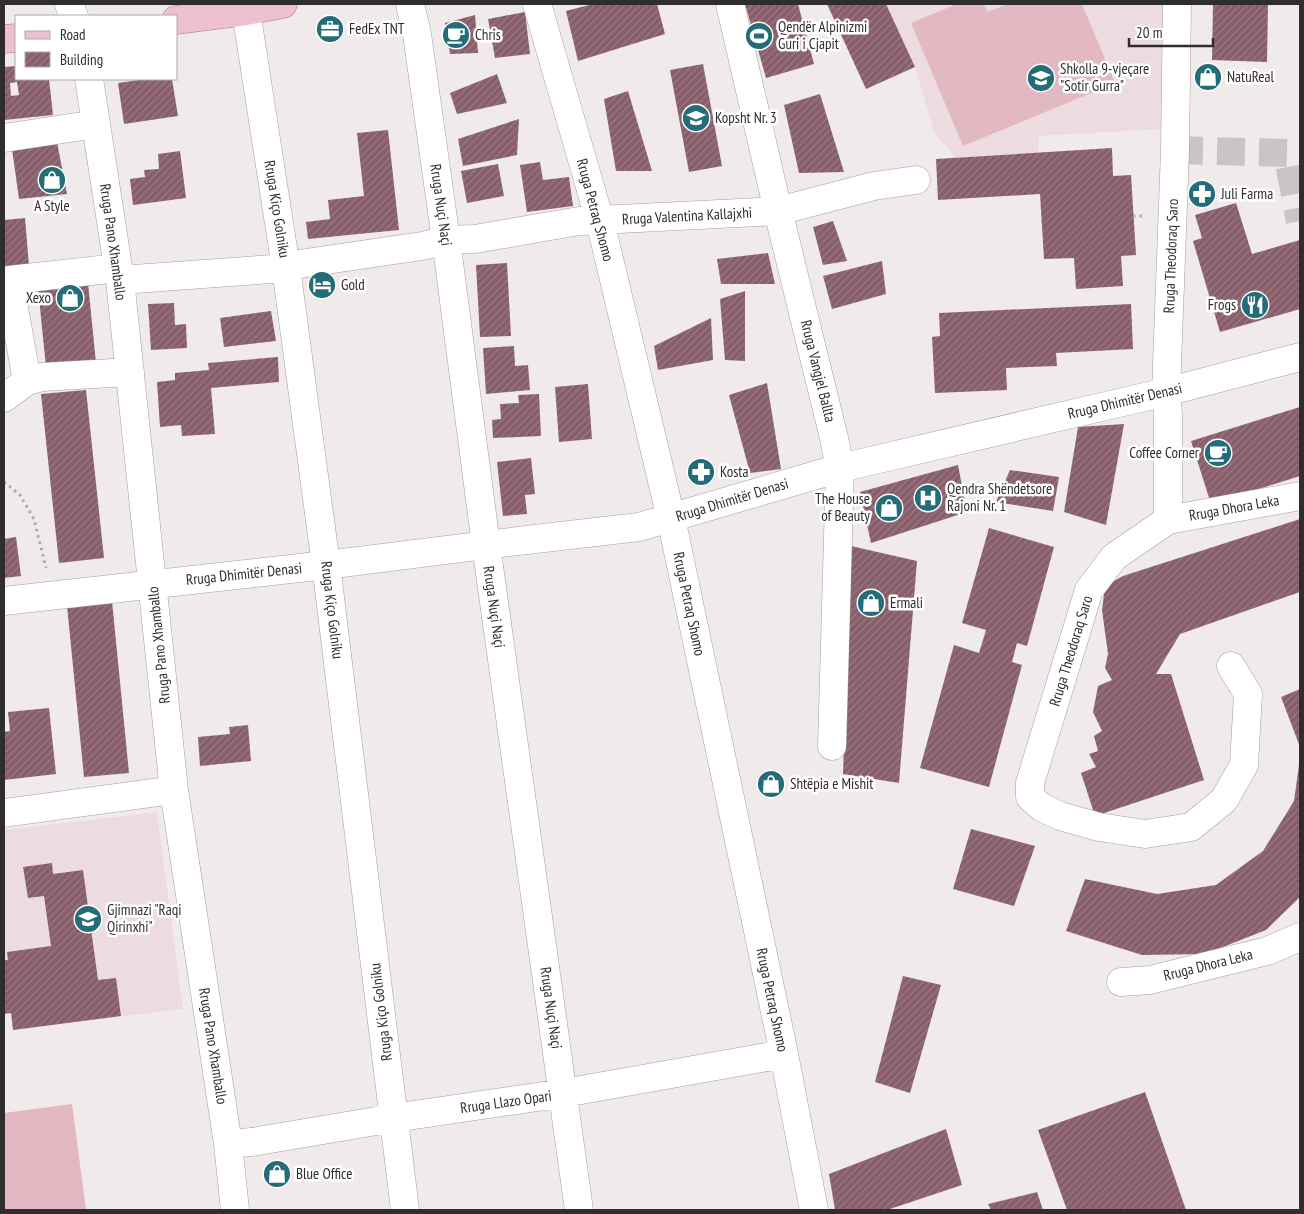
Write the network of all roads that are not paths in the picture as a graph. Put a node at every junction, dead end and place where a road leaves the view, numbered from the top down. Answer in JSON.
{"nodes":[{"id":1,"x":283,"y":4,"type":"edge"},
{"id":2,"x":410,"y":4,"type":"edge"},
{"id":3,"x":537,"y":4,"type":"edge"},
{"id":4,"x":730,"y":4,"type":"edge"},
{"id":5,"x":1177,"y":4,"type":"edge"},
{"id":6,"x":245,"y":7,"type":"edge"},
{"id":7,"x":178,"y":20,"type":"edge"},
{"id":8,"x":88,"y":80,"type":"edge"},
{"id":9,"x":96,"y":124,"type":"junction"},
{"id":10,"x":4,"y":138,"type":"edge"},
{"id":11,"x":916,"y":180,"type":"dead end"},
{"id":12,"x":778,"y":211,"type":"junction"},
{"id":13,"x":600,"y":221,"type":"junction"},
{"id":14,"x":446,"y":240,"type":"junction"},
{"id":15,"x":286,"y":268,"type":"junction"},
{"id":16,"x":119,"y":274,"type":"junction"},
{"id":17,"x":1300,"y":357,"type":"edge"},
{"id":18,"x":130,"y":372,"type":"junction"},
{"id":19,"x":27,"y":381,"type":"junction"},
{"id":20,"x":1166,"y":392,"type":"junction"},
{"id":21,"x":4,"y":398,"type":"edge"},
{"id":22,"x":840,"y":468,"type":"junction"},
{"id":23,"x":1300,"y":496,"type":"edge"},
{"id":24,"x":671,"y":518,"type":"junction"},
{"id":25,"x":1168,"y":520,"type":"junction"},
{"id":26,"x":486,"y":545,"type":"junction"},
{"id":27,"x":326,"y":565,"type":"junction"},
{"id":28,"x":153,"y":584,"type":"junction"},
{"id":29,"x":4,"y":601,"type":"edge"},
{"id":30,"x":1231,"y":666,"type":"dead end"},
{"id":31,"x":832,"y":746,"type":"dead end"},
{"id":32,"x":174,"y":790,"type":"junction"},
{"id":33,"x":4,"y":813,"type":"edge"},
{"id":34,"x":1298,"y":945,"type":"edge"},
{"id":35,"x":1121,"y":982,"type":"dead end"},
{"id":36,"x":784,"y":1054,"type":"junction"},
{"id":37,"x":564,"y":1093,"type":"junction"},
{"id":38,"x":394,"y":1118,"type":"junction"},
{"id":39,"x":228,"y":1144,"type":"junction"},
{"id":40,"x":235,"y":1210,"type":"edge"},
{"id":41,"x":405,"y":1210,"type":"edge"},
{"id":42,"x":579,"y":1210,"type":"edge"},
{"id":43,"x":814,"y":1210,"type":"edge"}],
"edges":[{"from":1,"to":6,"type":"main road"},
{"from":2,"to":14,"type":"street","name":"Rruga Nuçi Naçi"},
{"from":3,"to":13,"type":"street","name":"Rruga Petraq Shomo"},
{"from":4,"to":12,"type":"street","name":"Rruga Vangjel Ballta"},
{"from":5,"to":20,"type":"street","name":"Rruga Theodoraq Saro"},
{"from":6,"to":7,"type":"main road"},
{"from":6,"to":15,"type":"street","name":"Rruga Kiço Golniku"},
{"from":8,"to":9,"type":"street","name":"Rruga Pano Xhamballo"},
{"from":9,"to":10,"type":"street"},
{"from":9,"to":16,"type":"street","name":"Rruga Pano Xhamballo"},
{"from":11,"to":12,"type":"street","name":"Rruga Valentina Kallajxhi"},
{"from":12,"to":13,"type":"street","name":"Rruga Valentina Kallajxhi"},
{"from":12,"to":22,"type":"street","name":"Rruga Vangjel Ballta"},
{"from":13,"to":14,"type":"street","name":"Rruga Valentina Kallajxhi"},
{"from":13,"to":24,"type":"street","name":"Rruga Petraq Shomo"},
{"from":14,"to":15,"type":"street","name":"Rruga Valentina Kallajxhi"},
{"from":14,"to":26,"type":"street","name":"Rruga Nuçi Naçi"},
{"from":15,"to":16,"type":"street","name":"Rruga Valentina Kallajxhi"},
{"from":15,"to":27,"type":"street","name":"Rruga Kiço Golniku"},
{"from":16,"to":18,"type":"street","name":"Rruga Pano Xhamballo"},
{"from":16,"to":19,"type":"street","name":"Rruga Valentina Kallajxhi"},
{"from":17,"to":20,"type":"street","name":"Rruga Dhimitër Denasi"},
{"from":18,"to":19,"type":"street"},
{"from":18,"to":28,"type":"street","name":"Rruga Pano Xhamballo"},
{"from":19,"to":21,"type":"street"},
{"from":20,"to":22,"type":"street","name":"Rruga Dhimitër Denasi"},
{"from":20,"to":25,"type":"street","name":"Rruga Theodoraq Saro"},
{"from":22,"to":24,"type":"street","name":"Rruga Dhimitër Denasi"},
{"from":22,"to":31,"type":"street","name":"Rruga Vangjel Ballta"},
{"from":23,"to":25,"type":"street","name":"Rruga Dhora Leka"},
{"from":24,"to":26,"type":"street","name":"Rruga Dhimitër Denasi"},
{"from":24,"to":36,"type":"street","name":"Rruga Petraq Shomo"},
{"from":25,"to":30,"type":"street","name":"Rruga Theodoraq Saro"},
{"from":26,"to":27,"type":"street","name":"Rruga Dhimitër Denasi"},
{"from":26,"to":37,"type":"street","name":"Rruga Nuçi Naçi"},
{"from":27,"to":28,"type":"street","name":"Rruga Dhimitër Denasi"},
{"from":27,"to":38,"type":"street","name":"Rruga Kiço Golniku"},
{"from":28,"to":29,"type":"street","name":"Rruga Dhimitër Denasi"},
{"from":28,"to":32,"type":"street","name":"Rruga Pano Xhamballo"},
{"from":32,"to":33,"type":"street"},
{"from":32,"to":39,"type":"street","name":"Rruga Pano Xhamballo"},
{"from":34,"to":35,"type":"street","name":"Rruga Dhora Leka"},
{"from":36,"to":37,"type":"street","name":"Rruga Llazo Opari"},
{"from":36,"to":43,"type":"street","name":"Rruga Petraq Shomo"},
{"from":37,"to":38,"type":"street","name":"Rruga Llazo Opari"},
{"from":37,"to":42,"type":"street","name":"Rruga Nuçi Naçi"},
{"from":38,"to":39,"type":"street","name":"Rruga Llazo Opari"},
{"from":38,"to":41,"type":"street","name":"Rruga Kiço Golniku"},
{"from":39,"to":40,"type":"street","name":"Rruga Pano Xhamballo"}]}
